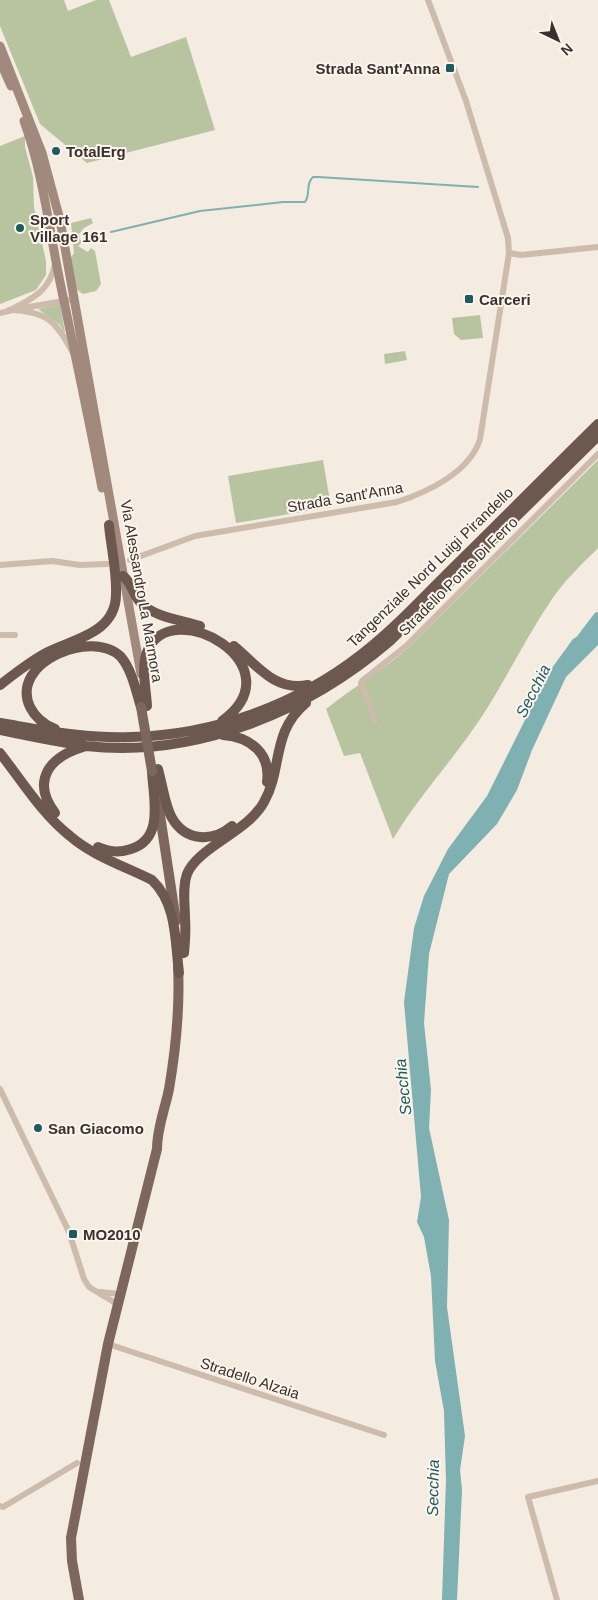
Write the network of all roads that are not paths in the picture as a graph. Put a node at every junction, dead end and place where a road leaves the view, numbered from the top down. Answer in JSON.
{"nodes":[{"id":1,"x":428,"y":0,"type":"edge"},
{"id":2,"x":0,"y":46,"type":"edge"},
{"id":3,"x":0,"y":61,"type":"edge"},
{"id":4,"x":598,"y":247,"type":"edge"},
{"id":5,"x":509,"y":254,"type":"junction"},
{"id":6,"x":56,"y":260,"type":"junction"},
{"id":7,"x":75,"y":299,"type":"junction"},
{"id":8,"x":64,"y":301,"type":"junction"},
{"id":9,"x":9,"y":310,"type":"junction"},
{"id":10,"x":0,"y":313,"type":"edge"},
{"id":11,"x":73,"y":355,"type":"junction"},
{"id":12,"x":598,"y":424,"type":"edge"},
{"id":13,"x":598,"y":436,"type":"edge"},
{"id":14,"x":598,"y":454,"type":"edge"},
{"id":15,"x":109,"y":525,"type":"junction"},
{"id":16,"x":130,"y":560,"type":"dead end"},
{"id":17,"x":107,"y":564,"type":"dead end"},
{"id":18,"x":0,"y":565,"type":"edge"},
{"id":19,"x":123,"y":576,"type":"junction"},
{"id":20,"x":15,"y":635,"type":"dead end"},
{"id":21,"x":0,"y":636,"type":"edge"},
{"id":22,"x":0,"y":685,"type":"edge"},
{"id":23,"x":321,"y":686,"type":"junction"},
{"id":24,"x":144,"y":706,"type":"junction"},
{"id":25,"x":375,"y":721,"type":"dead end"},
{"id":26,"x":0,"y":723,"type":"edge"},
{"id":27,"x":217,"y":729,"type":"junction"},
{"id":28,"x":0,"y":730,"type":"edge"},
{"id":29,"x":66,"y":733,"type":"junction"},
{"id":30,"x":87,"y":746,"type":"junction"},
{"id":31,"x":0,"y":753,"type":"edge"},
{"id":32,"x":155,"y":770,"type":"junction"},
{"id":33,"x":184,"y":953,"type":"junction"},
{"id":34,"x":179,"y":973,"type":"junction"},
{"id":35,"x":0,"y":1089,"type":"edge"},
{"id":36,"x":157,"y":1149,"type":"junction"},
{"id":37,"x":96,"y":1291,"type":"junction"},
{"id":38,"x":118,"y":1299,"type":"junction"},
{"id":39,"x":108,"y":1344,"type":"junction"},
{"id":40,"x":384,"y":1434,"type":"dead end"},
{"id":41,"x":77,"y":1462,"type":"dead end"},
{"id":42,"x":598,"y":1481,"type":"edge"},
{"id":43,"x":0,"y":1506,"type":"edge"},
{"id":44,"x":79,"y":1600,"type":"edge"},
{"id":45,"x":557,"y":1600,"type":"edge"}],
"edges":[{"from":1,"to":5,"type":"street","name":"Strada Sant'Anna"},
{"from":2,"to":7,"type":"main road","name":"Via Alessandro La Marmora"},
{"from":3,"to":6,"type":"main road","name":"Via Alessandro La Marmora"},
{"from":4,"to":5,"type":"street"},
{"from":5,"to":16,"type":"street","name":"Strada Sant'Anna"},
{"from":6,"to":8,"type":"main road","name":"Via Alessandro La Marmora"},
{"from":6,"to":9,"type":"street"},
{"from":7,"to":8,"type":"street"},
{"from":7,"to":19,"type":"main road","name":"Via Alessandro La Marmora"},
{"from":8,"to":9,"type":"street"},
{"from":8,"to":11,"type":"main road","name":"Via Alessandro La Marmora"},
{"from":9,"to":10,"type":"street"},
{"from":9,"to":11,"type":"street"},
{"from":11,"to":15,"type":"main road","name":"Via Alessandro La Marmora"},
{"from":12,"to":23,"type":"highway","name":"Tangenziale Nord Luigi Pirandello"},
{"from":13,"to":23,"type":"highway","name":"Tangenziale Nord Luigi Pirandello"},
{"from":14,"to":25,"type":"street","name":"Stradello Ponte Di Ferro"},
{"from":15,"to":22,"type":"highway"},
{"from":15,"to":24,"type":"main road","name":"Via Alessandro La Marmora"},
{"from":17,"to":18,"type":"street"},
{"from":19,"to":23,"type":"highway"},
{"from":19,"to":24,"type":"main road","name":"Via Alessandro La Marmora"},
{"from":20,"to":21,"type":"street"},
{"from":23,"to":27,"type":"highway","name":"Tangenziale Nord Luigi Pirandello"},
{"from":23,"to":33,"type":"highway"},
{"from":24,"to":27,"type":"highway"},
{"from":24,"to":29,"type":"highway"},
{"from":24,"to":32,"type":"main road","name":"Via Alessandro La Marmora","bridge":true},
{"from":26,"to":29,"type":"highway","name":"Tangenziale Nord Luigi Pirandello"},
{"from":27,"to":29,"type":"highway","name":"Tangenziale Nord Luigi Pirandello"},
{"from":27,"to":30,"type":"highway","name":"Tangenziale Nord Luigi Pirandello"},
{"from":27,"to":32,"type":"highway"},
{"from":28,"to":30,"type":"highway","name":"Tangenziale Nord Luigi Pirandello"},
{"from":30,"to":32,"type":"highway"},
{"from":31,"to":34,"type":"highway"},
{"from":32,"to":33,"type":"main road","name":"Via Alessandro La Marmora"},
{"from":32,"to":34,"type":"main road","name":"Via Alessandro La Marmora"},
{"from":33,"to":36,"type":"main road","name":"Via Alessandro La Marmora"},
{"from":34,"to":36,"type":"main road","name":"Via Alessandro La Marmora"},
{"from":35,"to":37,"type":"street"},
{"from":36,"to":38,"type":"main road","name":"Via Alessandro La Marmora"},
{"from":37,"to":38,"type":"street"},
{"from":37,"to":38,"type":"street"},
{"from":38,"to":39,"type":"main road","name":"Via Alessandro La Marmora"},
{"from":39,"to":40,"type":"street","name":"Stradello Alzaia"},
{"from":39,"to":44,"type":"main road","name":"Via Alessandro La Marmora"},
{"from":41,"to":43,"type":"street"},
{"from":42,"to":45,"type":"street"}]}
